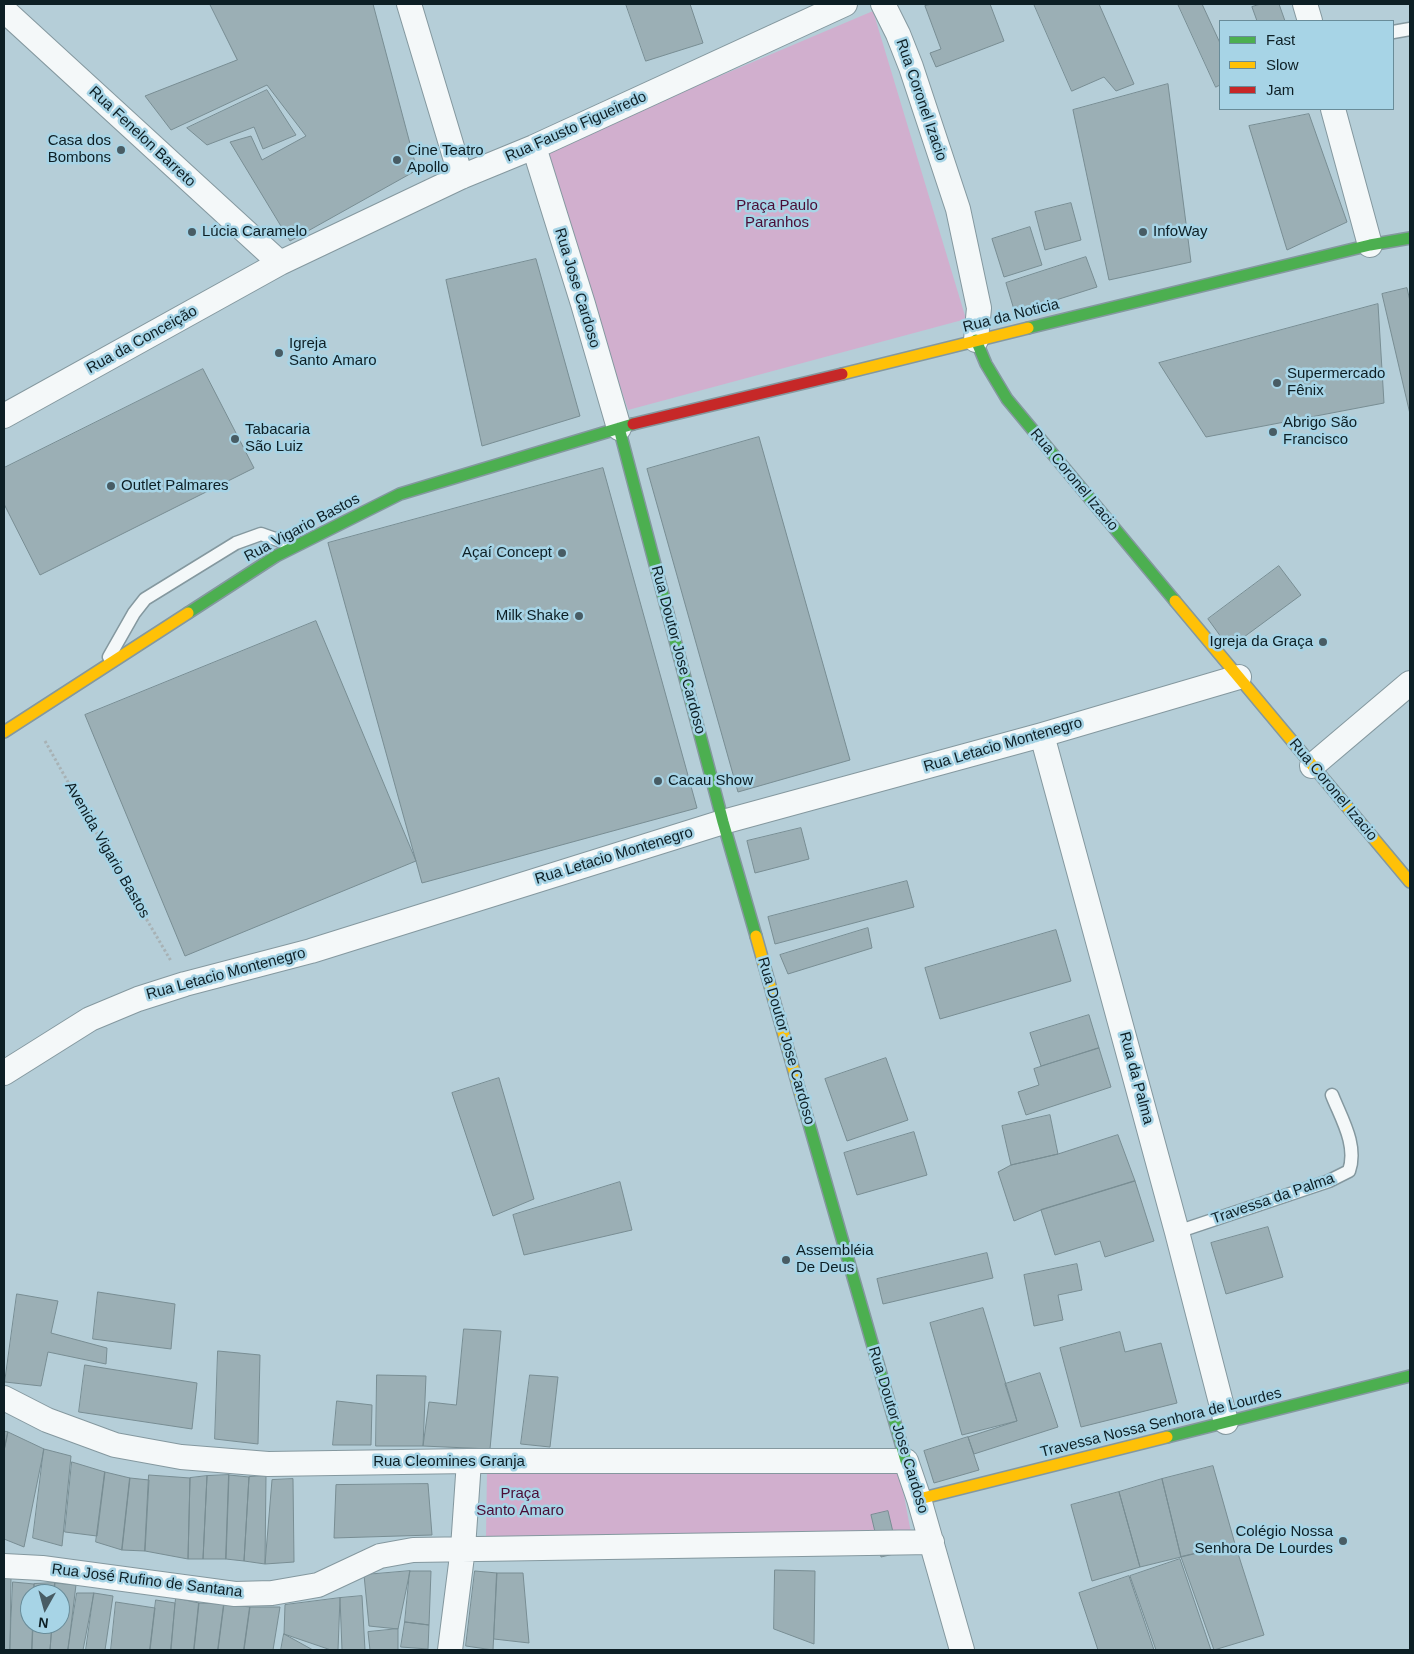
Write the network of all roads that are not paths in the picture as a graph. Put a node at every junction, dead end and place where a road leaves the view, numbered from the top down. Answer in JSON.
{"nodes":[{"id":1,"x":410,"y":4,"type":"edge"},
{"id":2,"x":845,"y":4,"type":"edge"},
{"id":3,"x":882,"y":4,"type":"edge"},
{"id":4,"x":1305,"y":4,"type":"edge"},
{"id":5,"x":4,"y":10,"type":"edge"},
{"id":6,"x":1310,"y":20,"type":"edge"},
{"id":7,"x":1410,"y":29,"type":"edge"},
{"id":8,"x":1394,"y":32,"type":"edge"},
{"id":9,"x":1333,"y":110,"type":"edge"},
{"id":10,"x":534,"y":147,"type":"junction"},
{"id":11,"x":461,"y":177,"type":"junction"},
{"id":12,"x":1410,"y":238,"type":"edge"},
{"id":13,"x":1370,"y":245,"type":"junction"},
{"id":14,"x":280,"y":264,"type":"junction"},
{"id":15,"x":976,"y":340,"type":"junction"},
{"id":16,"x":4,"y":416,"type":"edge"},
{"id":17,"x":619,"y":428,"type":"junction"},
{"id":18,"x":294,"y":546,"type":"junction"},
{"id":19,"x":102,"y":668,"type":"junction"},
{"id":20,"x":1240,"y":677,"type":"junction"},
{"id":21,"x":1410,"y":683,"type":"edge"},
{"id":22,"x":4,"y":732,"type":"edge"},
{"id":23,"x":1042,"y":735,"type":"junction"},
{"id":24,"x":1312,"y":766,"type":"junction"},
{"id":25,"x":724,"y":822,"type":"junction"},
{"id":26,"x":1410,"y":882,"type":"edge"},
{"id":27,"x":4,"y":1073,"type":"edge"},
{"id":28,"x":1332,"y":1095,"type":"dead end"},
{"id":29,"x":1177,"y":1232,"type":"junction"},
{"id":30,"x":1410,"y":1376,"type":"edge"},
{"id":31,"x":4,"y":1398,"type":"edge"},
{"id":32,"x":1226,"y":1422,"type":"junction"},
{"id":33,"x":469,"y":1461,"type":"junction"},
{"id":34,"x":906,"y":1461,"type":"junction"},
{"id":35,"x":919,"y":1500,"type":"junction"},
{"id":36,"x":932,"y":1542,"type":"junction"},
{"id":37,"x":463,"y":1548,"type":"junction"},
{"id":38,"x":4,"y":1566,"type":"edge"},
{"id":39,"x":450,"y":1650,"type":"edge"},
{"id":40,"x":962,"y":1650,"type":"edge"}],
"edges":[{"from":1,"to":11,"type":"street"},
{"from":2,"to":10,"type":"street","name":"Rua Fausto Figueiredo"},
{"from":3,"to":15,"type":"street","name":"Rua Coronel Izacio"},
{"from":4,"to":6,"type":"street"},
{"from":5,"to":14,"type":"street","name":"Rua Fenelon Barreto"},
{"from":7,"to":8,"type":"lane"},
{"from":9,"to":13,"type":"street"},
{"from":10,"to":11,"type":"street","name":"Rua Fausto Figueiredo"},
{"from":10,"to":17,"type":"street","name":"Rua Jose Cardoso"},
{"from":11,"to":14,"type":"street","name":"Rua Fausto Figueiredo"},
{"from":12,"to":13,"type":"street","name":"Rua da Noticia"},
{"from":13,"to":15,"type":"street","name":"Rua da Noticia"},
{"from":14,"to":16,"type":"street","name":"Rua da Conceição"},
{"from":15,"to":17,"type":"street","name":"Rua da Noticia"},
{"from":15,"to":20,"type":"street","name":"Rua Coronel Izacio"},
{"from":17,"to":18,"type":"street","name":"Rua Vigario Bastos"},
{"from":17,"to":25,"type":"street","name":"Rua Doutor Jose Cardoso"},
{"from":18,"to":19,"type":"street","name":"Rua Vigario Bastos"},
{"from":18,"to":19,"type":"lane"},
{"from":19,"to":22,"type":"street","name":"Rua Vigario Bastos"},
{"from":20,"to":23,"type":"street","name":"Rua Letacio Montenegro"},
{"from":20,"to":24,"type":"street","name":"Rua Coronel Izacio"},
{"from":21,"to":24,"type":"street"},
{"from":23,"to":25,"type":"street","name":"Rua Letacio Montenegro"},
{"from":23,"to":29,"type":"street","name":"Rua da Palma"},
{"from":24,"to":26,"type":"street","name":"Rua Coronel Izacio"},
{"from":25,"to":27,"type":"street","name":"Rua Letacio Montenegro"},
{"from":25,"to":34,"type":"street","name":"Rua Doutor Jose Cardoso"},
{"from":28,"to":29,"type":"lane","name":"Travessa da Palma"},
{"from":29,"to":32,"type":"street","name":"Rua da Palma"},
{"from":30,"to":32,"type":"street","name":"Travessa Nossa Senhora de Lourdes"},
{"from":31,"to":33,"type":"street","name":"Rua Cleomines Granja"},
{"from":32,"to":35,"type":"street","name":"Travessa Nossa Senhora de Lourdes"},
{"from":33,"to":34,"type":"street","name":"Rua Cleomines Granja"},
{"from":33,"to":37,"type":"street"},
{"from":34,"to":35,"type":"street","name":"Rua Doutor Jose Cardoso"},
{"from":35,"to":36,"type":"street","name":"Rua Doutor Jose Cardoso"},
{"from":36,"to":37,"type":"street"},
{"from":36,"to":40,"type":"street","name":"Rua Doutor Jose Cardoso"},
{"from":37,"to":38,"type":"street","name":"Rua José Rufino de Santana"},
{"from":37,"to":39,"type":"street"}]}
